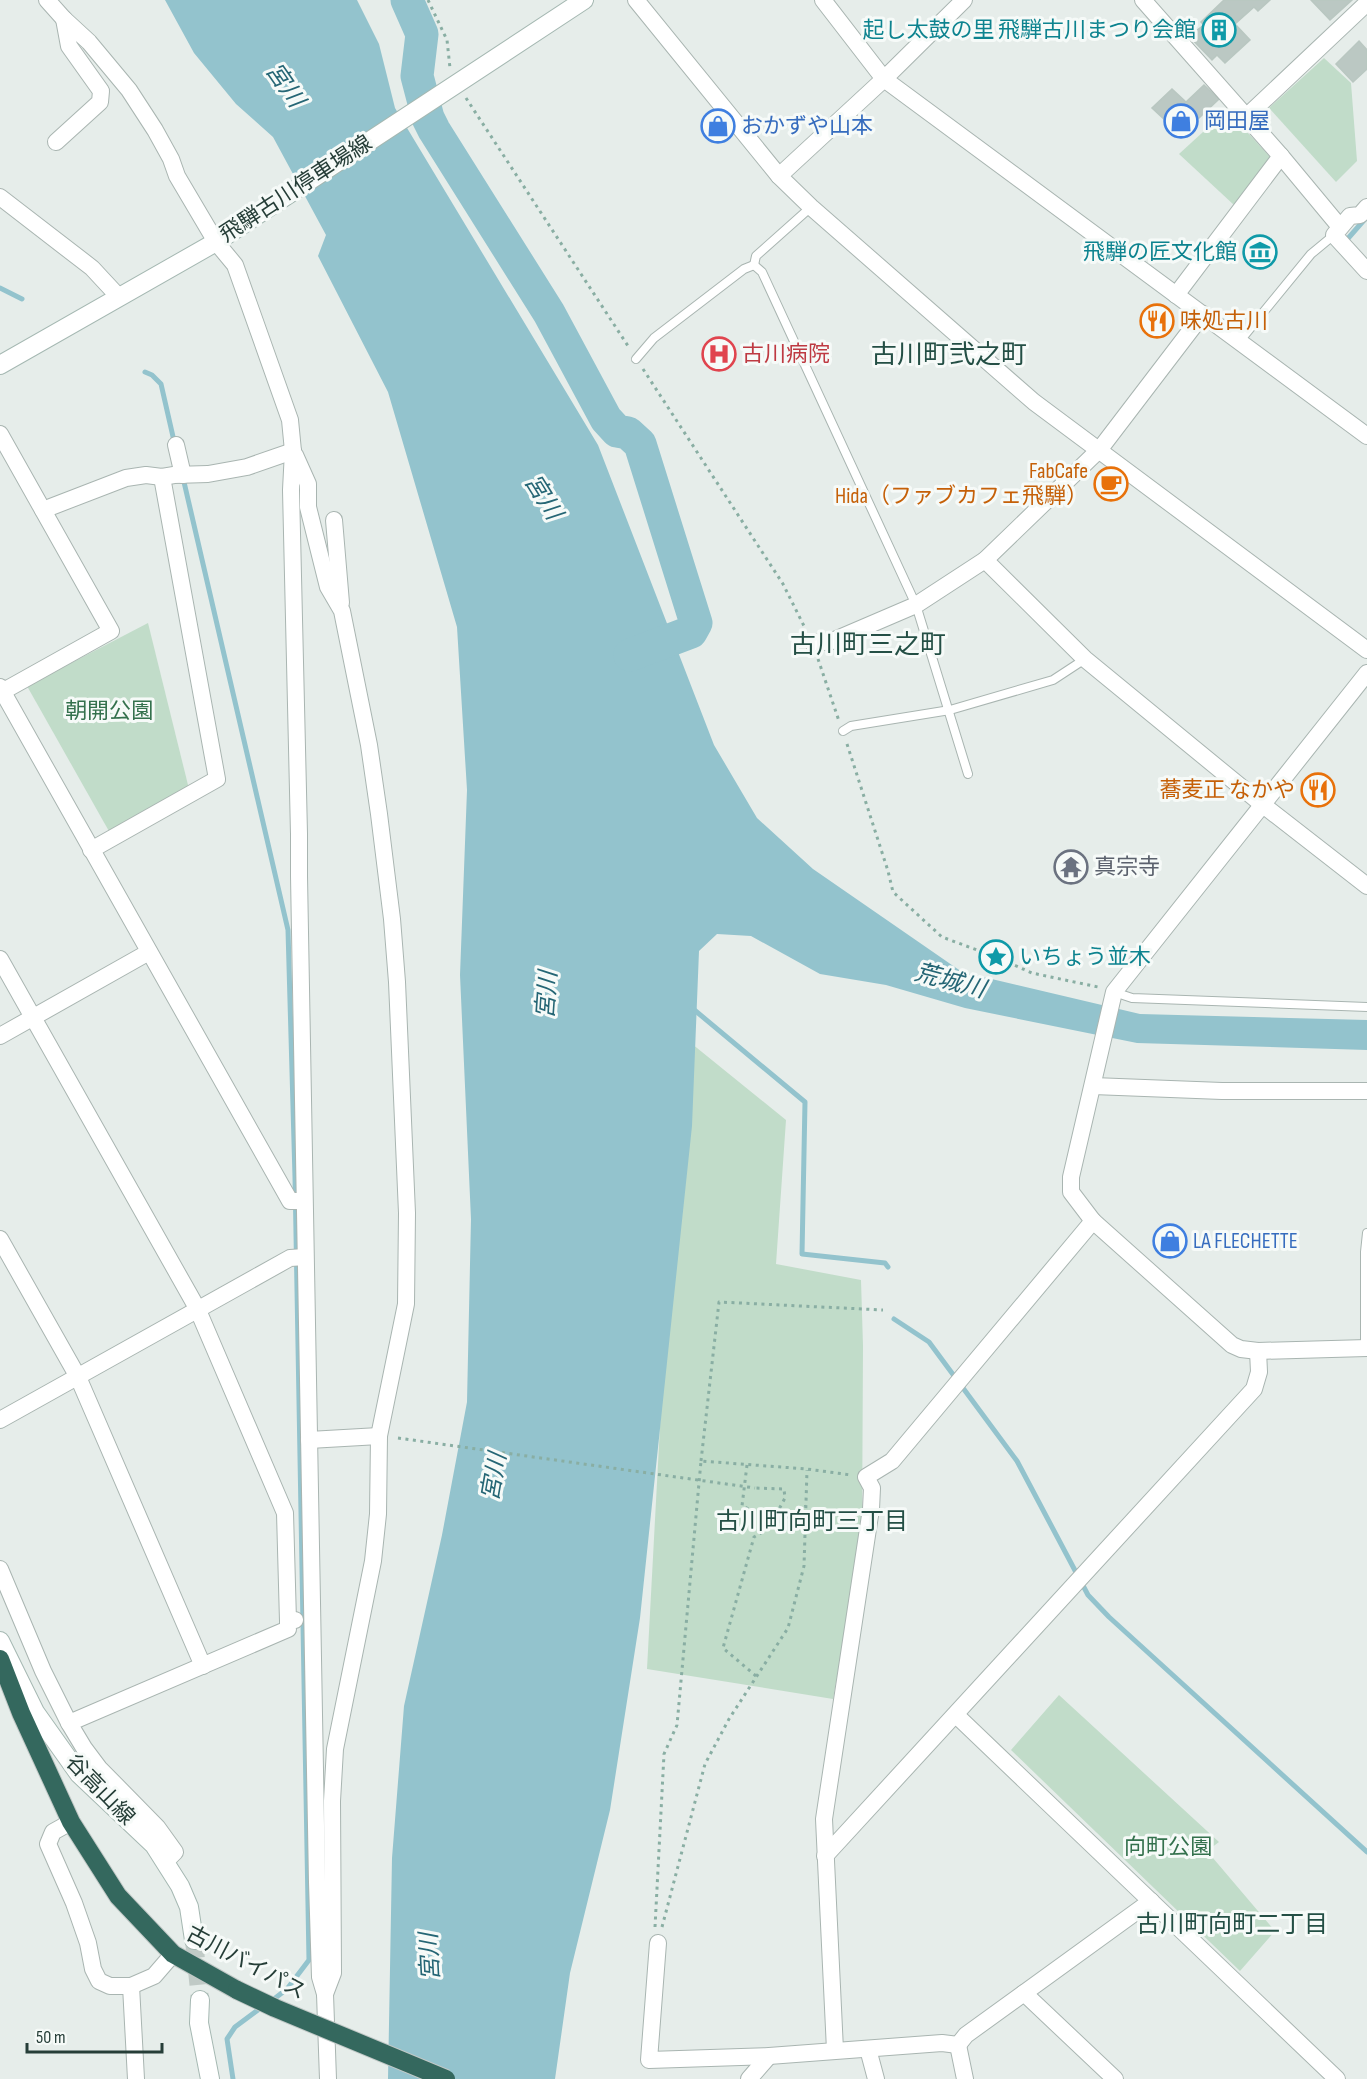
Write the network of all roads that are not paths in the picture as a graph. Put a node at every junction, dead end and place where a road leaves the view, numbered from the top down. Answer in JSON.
{"nodes":[{"id":1,"x":47,"y":0,"type":"edge"},
{"id":2,"x":584,"y":0,"type":"edge"},
{"id":3,"x":636,"y":0,"type":"edge"},
{"id":4,"x":823,"y":0,"type":"edge"},
{"id":5,"x":964,"y":0,"type":"edge"},
{"id":6,"x":1143,"y":0,"type":"edge"},
{"id":7,"x":1367,"y":3,"type":"edge"},
{"id":8,"x":64,"y":19,"type":"junction"},
{"id":9,"x":884,"y":79,"type":"junction"},
{"id":10,"x":1246,"y":117,"type":"junction"},
{"id":11,"x":56,"y":142,"type":"dead end"},
{"id":12,"x":1281,"y":156,"type":"junction"},
{"id":13,"x":779,"y":176,"type":"junction"},
{"id":14,"x":0,"y":197,"type":"edge"},
{"id":15,"x":812,"y":207,"type":"junction"},
{"id":16,"x":1367,"y":207,"type":"edge"},
{"id":17,"x":222,"y":238,"type":"junction"},
{"id":18,"x":1340,"y":238,"type":"junction"},
{"id":19,"x":754,"y":265,"type":"junction"},
{"id":20,"x":1367,"y":271,"type":"edge"},
{"id":21,"x":1176,"y":295,"type":"junction"},
{"id":22,"x":118,"y":297,"type":"junction"},
{"id":23,"x":1203,"y":314,"type":"junction"},
{"id":24,"x":1239,"y":342,"type":"junction"},
{"id":25,"x":636,"y":359,"type":"road end"},
{"id":26,"x":0,"y":365,"type":"edge"},
{"id":27,"x":0,"y":434,"type":"edge"},
{"id":28,"x":1367,"y":436,"type":"edge"},
{"id":29,"x":176,"y":446,"type":"dead end"},
{"id":30,"x":1100,"y":449,"type":"junction"},
{"id":31,"x":293,"y":451,"type":"junction"},
{"id":32,"x":183,"y":475,"type":"junction"},
{"id":33,"x":162,"y":477,"type":"junction"},
{"id":34,"x":43,"y":510,"type":"junction"},
{"id":35,"x":334,"y":520,"type":"dead end"},
{"id":36,"x":985,"y":560,"type":"junction"},
{"id":37,"x":916,"y":605,"type":"junction"},
{"id":38,"x":342,"y":611,"type":"junction"},
{"id":39,"x":813,"y":643,"type":"road end"},
{"id":40,"x":1367,"y":650,"type":"edge"},
{"id":41,"x":1084,"y":659,"type":"junction"},
{"id":42,"x":1367,"y":673,"type":"edge"},
{"id":43,"x":1,"y":690,"type":"edge"},
{"id":44,"x":950,"y":710,"type":"junction"},
{"id":45,"x":843,"y":730,"type":"road end"},
{"id":46,"x":968,"y":774,"type":"dead end"},
{"id":47,"x":1263,"y":805,"type":"junction"},
{"id":48,"x":91,"y":850,"type":"junction"},
{"id":49,"x":1367,"y":886,"type":"edge"},
{"id":50,"x":148,"y":952,"type":"junction"},
{"id":51,"x":0,"y":959,"type":"edge"},
{"id":52,"x":1114,"y":992,"type":"junction"},
{"id":53,"x":1367,"y":1007,"type":"edge"},
{"id":54,"x":33,"y":1017,"type":"junction"},
{"id":55,"x":0,"y":1036,"type":"edge"},
{"id":56,"x":1095,"y":1081,"type":"junction"},
{"id":57,"x":1367,"y":1090,"type":"edge"},
{"id":58,"x":298,"y":1201,"type":"junction"},
{"id":59,"x":1093,"y":1221,"type":"junction"},
{"id":60,"x":1367,"y":1233,"type":"edge"},
{"id":61,"x":0,"y":1239,"type":"edge"},
{"id":62,"x":299,"y":1258,"type":"junction"},
{"id":63,"x":197,"y":1308,"type":"junction"},
{"id":64,"x":1366,"y":1348,"type":"edge"},
{"id":65,"x":1258,"y":1351,"type":"junction"},
{"id":66,"x":78,"y":1377,"type":"junction"},
{"id":67,"x":0,"y":1420,"type":"edge"},
{"id":68,"x":379,"y":1436,"type":"junction"},
{"id":69,"x":309,"y":1440,"type":"junction"},
{"id":70,"x":0,"y":1569,"type":"edge"},
{"id":71,"x":300,"y":1620,"type":"junction"},
{"id":72,"x":0,"y":1641,"type":"edge"},
{"id":73,"x":0,"y":1659,"type":"edge"},
{"id":74,"x":203,"y":1666,"type":"junction"},
{"id":75,"x":956,"y":1715,"type":"junction"},
{"id":76,"x":69,"y":1724,"type":"junction"},
{"id":77,"x":71,"y":1822,"type":"junction"},
{"id":78,"x":825,"y":1856,"type":"junction"},
{"id":79,"x":165,"y":1862,"type":"junction"},
{"id":80,"x":1150,"y":1901,"type":"junction"},
{"id":81,"x":194,"y":1940,"type":"tunnel mouth"},
{"id":82,"x":658,"y":1943,"type":"road end"},
{"id":83,"x":173,"y":1954,"type":"junction"},
{"id":84,"x":131,"y":1986,"type":"junction"},
{"id":85,"x":1024,"y":1993,"type":"junction"},
{"id":86,"x":325,"y":1994,"type":"junction"},
{"id":87,"x":200,"y":2000,"type":"tunnel mouth"},
{"id":88,"x":958,"y":2045,"type":"junction"},
{"id":89,"x":868,"y":2049,"type":"junction"},
{"id":90,"x":835,"y":2050,"type":"junction"},
{"id":91,"x":769,"y":2056,"type":"junction"},
{"id":92,"x":136,"y":2079,"type":"edge"},
{"id":93,"x":210,"y":2079,"type":"edge"},
{"id":94,"x":328,"y":2079,"type":"edge"},
{"id":95,"x":446,"y":2079,"type":"edge"},
{"id":96,"x":749,"y":2079,"type":"edge"},
{"id":97,"x":876,"y":2079,"type":"edge"},
{"id":98,"x":965,"y":2079,"type":"edge"},
{"id":99,"x":1115,"y":2079,"type":"edge"},
{"id":100,"x":1337,"y":2079,"type":"edge"}],
"edges":[{"from":1,"to":8,"type":"street"},
{"from":2,"to":17,"type":"main road","name":"飛騨古川停車場線"},
{"from":3,"to":13,"type":"street"},
{"from":4,"to":9,"type":"street"},
{"from":5,"to":9,"type":"street"},
{"from":6,"to":10,"type":"street"},
{"from":7,"to":10,"type":"street"},
{"from":8,"to":11,"type":"street"},
{"from":8,"to":17,"type":"street"},
{"from":9,"to":13,"type":"street"},
{"from":9,"to":21,"type":"street"},
{"from":10,"to":12,"type":"street"},
{"from":12,"to":18,"type":"street"},
{"from":12,"to":21,"type":"street"},
{"from":13,"to":15,"type":"street"},
{"from":14,"to":22,"type":"street"},
{"from":15,"to":19,"type":"lane"},
{"from":15,"to":30,"type":"street"},
{"from":16,"to":18,"type":"street"},
{"from":17,"to":22,"type":"main road","name":"飛騨古川停車場線"},
{"from":17,"to":31,"type":"street"},
{"from":18,"to":20,"type":"street"},
{"from":18,"to":24,"type":"lane"},
{"from":19,"to":25,"type":"lane"},
{"from":19,"to":37,"type":"lane"},
{"from":21,"to":23,"type":"street"},
{"from":22,"to":26,"type":"main road","name":"飛騨古川停車場線"},
{"from":23,"to":24,"type":"street"},
{"from":23,"to":30,"type":"street"},
{"from":24,"to":28,"type":"street"},
{"from":27,"to":34,"type":"street"},
{"from":29,"to":32,"type":"street"},
{"from":30,"to":36,"type":"street"},
{"from":30,"to":40,"type":"street"},
{"from":31,"to":32,"type":"street"},
{"from":31,"to":38,"type":"street"},
{"from":31,"to":58,"type":"street"},
{"from":32,"to":33,"type":"street"},
{"from":33,"to":34,"type":"street"},
{"from":33,"to":48,"type":"street"},
{"from":34,"to":43,"type":"street"},
{"from":35,"to":38,"type":"street"},
{"from":36,"to":37,"type":"street"},
{"from":36,"to":41,"type":"street"},
{"from":37,"to":39,"type":"street"},
{"from":37,"to":44,"type":"lane"},
{"from":38,"to":68,"type":"street"},
{"from":41,"to":44,"type":"lane"},
{"from":41,"to":47,"type":"street"},
{"from":42,"to":47,"type":"street"},
{"from":43,"to":48,"type":"street"},
{"from":44,"to":45,"type":"lane"},
{"from":44,"to":46,"type":"lane"},
{"from":47,"to":49,"type":"street"},
{"from":47,"to":52,"type":"street"},
{"from":48,"to":50,"type":"street"},
{"from":50,"to":54,"type":"street"},
{"from":50,"to":58,"type":"street"},
{"from":51,"to":54,"type":"street"},
{"from":52,"to":53,"type":"lane"},
{"from":52,"to":56,"type":"street"},
{"from":54,"to":55,"type":"street"},
{"from":54,"to":63,"type":"street"},
{"from":56,"to":57,"type":"street"},
{"from":56,"to":59,"type":"street"},
{"from":58,"to":62,"type":"street"},
{"from":59,"to":65,"type":"street"},
{"from":59,"to":78,"type":"street"},
{"from":60,"to":64,"type":"lane"},
{"from":61,"to":66,"type":"street"},
{"from":62,"to":63,"type":"street"},
{"from":62,"to":69,"type":"street"},
{"from":63,"to":66,"type":"street"},
{"from":63,"to":71,"type":"street"},
{"from":64,"to":65,"type":"street"},
{"from":65,"to":75,"type":"street"},
{"from":66,"to":67,"type":"street"},
{"from":66,"to":74,"type":"street"},
{"from":68,"to":69,"type":"street"},
{"from":68,"to":86,"type":"street"},
{"from":69,"to":71,"type":"street"},
{"from":70,"to":76,"type":"street"},
{"from":71,"to":74,"type":"street"},
{"from":71,"to":86,"type":"street"},
{"from":72,"to":79,"type":"main road","name":"谷高山線"},
{"from":73,"to":77,"type":"highway","name":"古川バイパス"},
{"from":74,"to":76,"type":"street"},
{"from":75,"to":78,"type":"street"},
{"from":75,"to":80,"type":"street"},
{"from":76,"to":79,"type":"street"},
{"from":77,"to":83,"type":"highway","name":"古川バイパス"},
{"from":77,"to":84,"type":"street"},
{"from":78,"to":90,"type":"street"},
{"from":79,"to":81,"type":"main road","name":"谷高山線"},
{"from":80,"to":85,"type":"street"},
{"from":80,"to":100,"type":"street"},
{"from":82,"to":91,"type":"street"},
{"from":83,"to":84,"type":"street"},
{"from":83,"to":95,"type":"highway","name":"古川バイパス","bridge":true},
{"from":84,"to":92,"type":"street"},
{"from":85,"to":88,"type":"street"},
{"from":85,"to":99,"type":"street"},
{"from":86,"to":94,"type":"street"},
{"from":87,"to":93,"type":"main road"},
{"from":88,"to":89,"type":"street"},
{"from":88,"to":98,"type":"street"},
{"from":89,"to":90,"type":"street"},
{"from":89,"to":97,"type":"street"},
{"from":90,"to":91,"type":"street"},
{"from":91,"to":96,"type":"street"}]}
